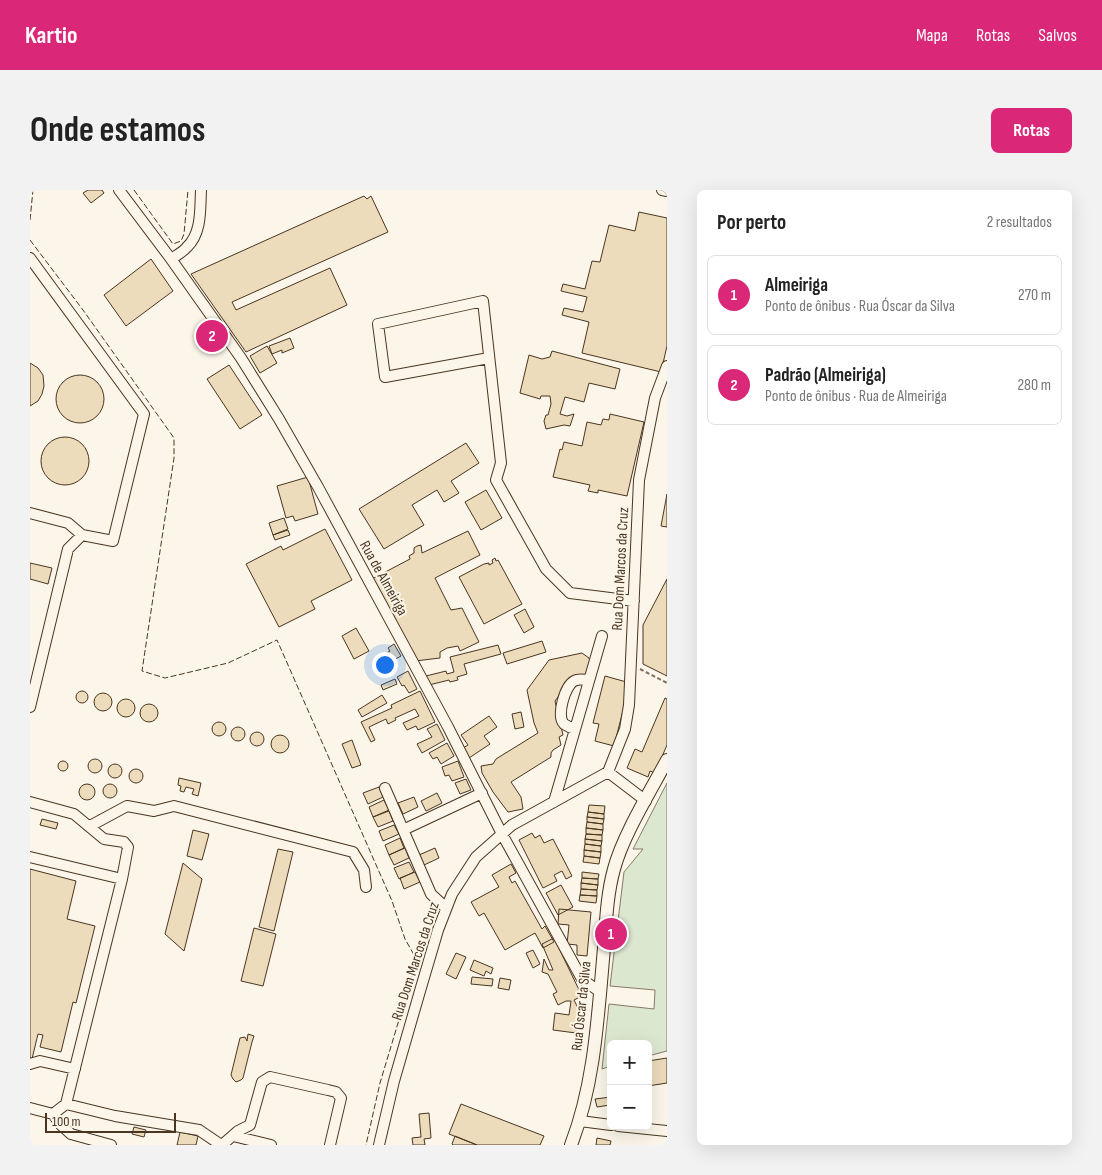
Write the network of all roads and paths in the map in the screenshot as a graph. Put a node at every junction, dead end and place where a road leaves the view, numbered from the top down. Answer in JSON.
{"nodes":[{"id":1,"x":119,"y":190,"type":"edge"},
{"id":2,"x":201,"y":190,"type":"edge"},
{"id":3,"x":662,"y":190,"type":"edge"},
{"id":4,"x":667,"y":191,"type":"edge"},
{"id":5,"x":30,"y":258,"type":"edge"},
{"id":6,"x":171,"y":259,"type":"junction"},
{"id":7,"x":489,"y":358,"type":"junction"},
{"id":8,"x":667,"y":366,"type":"edge"},
{"id":9,"x":30,"y":513,"type":"edge"},
{"id":10,"x":82,"y":535,"type":"junction"},
{"id":11,"x":634,"y":601,"type":"junction"},
{"id":12,"x":602,"y":636,"type":"dead end"},
{"id":13,"x":631,"y":665,"type":"junction"},
{"id":14,"x":589,"y":680,"type":"junction"},
{"id":15,"x":667,"y":683,"type":"edge"},
{"id":16,"x":30,"y":707,"type":"edge"},
{"id":17,"x":575,"y":729,"type":"junction"},
{"id":18,"x":667,"y":760,"type":"edge"},
{"id":19,"x":608,"y":772,"type":"junction"},
{"id":20,"x":385,"y":788,"type":"dead end"},
{"id":21,"x":482,"y":793,"type":"junction"},
{"id":22,"x":646,"y":801,"type":"junction"},
{"id":23,"x":30,"y":802,"type":"edge"},
{"id":24,"x":554,"y":802,"type":"junction"},
{"id":25,"x":90,"y":826,"type":"junction"},
{"id":26,"x":403,"y":830,"type":"junction"},
{"id":27,"x":502,"y":834,"type":"junction"},
{"id":28,"x":30,"y":857,"type":"edge"},
{"id":29,"x":122,"y":879,"type":"junction"},
{"id":30,"x":366,"y":887,"type":"dead end"},
{"id":31,"x":446,"y":908,"type":"junction"},
{"id":32,"x":600,"y":992,"type":"junction"},
{"id":33,"x":30,"y":1064,"type":"edge"},
{"id":34,"x":75,"y":1069,"type":"junction"},
{"id":35,"x":66,"y":1104,"type":"junction"},
{"id":36,"x":30,"y":1108,"type":"edge"},
{"id":37,"x":53,"y":1114,"type":"junction"},
{"id":38,"x":580,"y":1121,"type":"junction"},
{"id":39,"x":607,"y":1124,"type":"edge"},
{"id":40,"x":652,"y":1129,"type":"edge"},
{"id":41,"x":667,"y":1131,"type":"edge"},
{"id":42,"x":233,"y":1136,"type":"junction"},
{"id":43,"x":209,"y":1141,"type":"edge"},
{"id":44,"x":111,"y":1145,"type":"edge"},
{"id":45,"x":222,"y":1145,"type":"edge"},
{"id":46,"x":271,"y":1145,"type":"edge"},
{"id":47,"x":330,"y":1145,"type":"edge"},
{"id":48,"x":379,"y":1145,"type":"edge"},
{"id":49,"x":571,"y":1145,"type":"edge"}],
"edges":[{"from":1,"to":6,"type":"street","name":"Rua de Almeiriga"},
{"from":2,"to":6,"type":"street"},
{"from":3,"to":4,"type":"street"},
{"from":5,"to":10,"type":"street"},
{"from":6,"to":21,"type":"street","name":"Rua de Almeiriga"},
{"from":7,"to":7,"type":"street"},
{"from":7,"to":11,"type":"street"},
{"from":8,"to":11,"type":"street","name":"Rua Dom Marcos da Cruz"},
{"from":9,"to":10,"type":"street"},
{"from":10,"to":16,"type":"street"},
{"from":11,"to":13,"type":"street","name":"Rua Dom Marcos da Cruz"},
{"from":12,"to":14,"type":"street"},
{"from":13,"to":15,"type":"path"},
{"from":13,"to":19,"type":"street","name":"Rua Dom Marcos da Cruz"},
{"from":14,"to":17,"type":"street"},
{"from":14,"to":17,"type":"street"},
{"from":17,"to":24,"type":"street"},
{"from":18,"to":22,"type":"main road","name":"Rua Óscar da Silva"},
{"from":19,"to":22,"type":"street"},
{"from":19,"to":24,"type":"street","name":"Rua Dom Marcos da Cruz"},
{"from":20,"to":26,"type":"street"},
{"from":21,"to":26,"type":"street"},
{"from":21,"to":27,"type":"street","name":"Rua de Almeiriga"},
{"from":22,"to":32,"type":"main road","name":"Rua Óscar da Silva"},
{"from":23,"to":25,"type":"street"},
{"from":24,"to":27,"type":"street","name":"Rua Dom Marcos da Cruz"},
{"from":25,"to":29,"type":"street"},
{"from":25,"to":30,"type":"street"},
{"from":26,"to":31,"type":"street"},
{"from":27,"to":31,"type":"street","name":"Rua Dom Marcos da Cruz"},
{"from":27,"to":32,"type":"street","name":"Rua de Almeiriga"},
{"from":28,"to":29,"type":"street"},
{"from":29,"to":34,"type":"street"},
{"from":31,"to":48,"type":"street","name":"Rua Dom Marcos da Cruz"},
{"from":32,"to":38,"type":"main road","name":"Rua Óscar da Silva"},
{"from":33,"to":34,"type":"street"},
{"from":34,"to":35,"type":"street"},
{"from":35,"to":37,"type":"street"},
{"from":35,"to":43,"type":"street"},
{"from":36,"to":37,"type":"street"},
{"from":37,"to":44,"type":"street"},
{"from":38,"to":39,"type":"street"},
{"from":38,"to":49,"type":"main road","name":"Rua Óscar da Silva"},
{"from":40,"to":41,"type":"street"},
{"from":42,"to":45,"type":"street"},
{"from":42,"to":46,"type":"street"},
{"from":42,"to":47,"type":"street"},
{"from":43,"to":45,"type":"street"}]}
